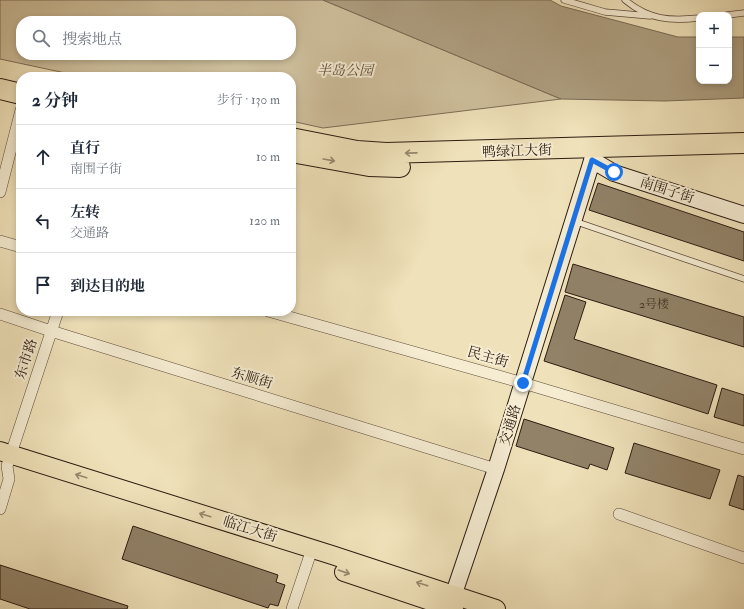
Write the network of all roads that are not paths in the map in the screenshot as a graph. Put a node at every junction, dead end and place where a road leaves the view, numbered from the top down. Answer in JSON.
{"nodes":[{"id":1,"x":564,"y":0,"type":"edge"},
{"id":2,"x":625,"y":0,"type":"edge"},
{"id":3,"x":744,"y":13,"type":"edge"},
{"id":4,"x":732,"y":14,"type":"edge"},
{"id":5,"x":650,"y":16,"type":"junction"},
{"id":6,"x":696,"y":18,"type":"edge"},
{"id":7,"x":0,"y":77,"type":"edge"},
{"id":8,"x":16,"y":81,"type":"edge"},
{"id":9,"x":0,"y":89,"type":"edge"},
{"id":10,"x":16,"y":93,"type":"edge"},
{"id":11,"x":16,"y":130,"type":"edge"},
{"id":12,"x":296,"y":139,"type":"edge"},
{"id":13,"x":744,"y":143,"type":"edge"},
{"id":14,"x":296,"y":153,"type":"edge"},
{"id":15,"x":594,"y":154,"type":"junction"},
{"id":16,"x":744,"y":156,"type":"edge"},
{"id":17,"x":0,"y":192,"type":"edge"},
{"id":18,"x":744,"y":216,"type":"edge"},
{"id":19,"x":573,"y":221,"type":"junction"},
{"id":20,"x":0,"y":241,"type":"edge"},
{"id":21,"x":16,"y":246,"type":"edge"},
{"id":22,"x":744,"y":280,"type":"edge"},
{"id":23,"x":0,"y":314,"type":"edge"},
{"id":24,"x":56,"y":316,"type":"edge"},
{"id":25,"x":286,"y":316,"type":"edge"},
{"id":26,"x":51,"y":331,"type":"junction"},
{"id":27,"x":523,"y":383,"type":"junction"},
{"id":28,"x":744,"y":448,"type":"edge"},
{"id":29,"x":4,"y":459,"type":"edge"},
{"id":30,"x":496,"y":469,"type":"junction"},
{"id":31,"x":0,"y":509,"type":"edge"},
{"id":32,"x":619,"y":514,"type":"dead end"},
{"id":33,"x":310,"y":554,"type":"junction"},
{"id":34,"x":744,"y":558,"type":"edge"},
{"id":35,"x":451,"y":605,"type":"edge"},
{"id":36,"x":292,"y":609,"type":"edge"},
{"id":37,"x":496,"y":609,"type":"edge"}],
"edges":[{"from":1,"to":5,"type":"lane"},
{"from":2,"to":5,"type":"lane"},
{"from":3,"to":4,"type":"lane"},
{"from":5,"to":6,"type":"lane"},
{"from":7,"to":8,"type":"highway"},
{"from":9,"to":10,"type":"highway"},
{"from":11,"to":17,"type":"street"},
{"from":15,"to":12,"type":"highway","name":"鸭绿江大街","one_way":true},
{"from":13,"to":15,"type":"highway","name":"鸭绿江大街"},
{"from":14,"to":15,"type":"highway","name":"鸭绿江大街","one_way":true},
{"from":15,"to":16,"type":"highway","name":"鸭绿江大街"},
{"from":15,"to":18,"type":"street","name":"南围子街"},
{"from":15,"to":19,"type":"street","name":"交通路"},
{"from":19,"to":22,"type":"lane"},
{"from":19,"to":27,"type":"street","name":"交通路"},
{"from":20,"to":21,"type":"street"},
{"from":23,"to":26,"type":"street","name":"东顺街"},
{"from":24,"to":26,"type":"street","name":"东市路"},
{"from":25,"to":27,"type":"street","name":"民主街"},
{"from":26,"to":29,"type":"street","name":"东市路"},
{"from":26,"to":30,"type":"street","name":"东顺街"},
{"from":27,"to":28,"type":"street","name":"民主街"},
{"from":27,"to":30,"type":"street","name":"交通路"},
{"from":29,"to":31,"type":"street","name":"东市路"},
{"from":29,"to":33,"type":"main road","name":"临江大街"},
{"from":30,"to":35,"type":"street","name":"交通路"},
{"from":32,"to":34,"type":"street"},
{"from":33,"to":35,"type":"main road","name":"临江大街"},
{"from":33,"to":36,"type":"street"},
{"from":35,"to":37,"type":"main road","name":"临江大街"}]}
